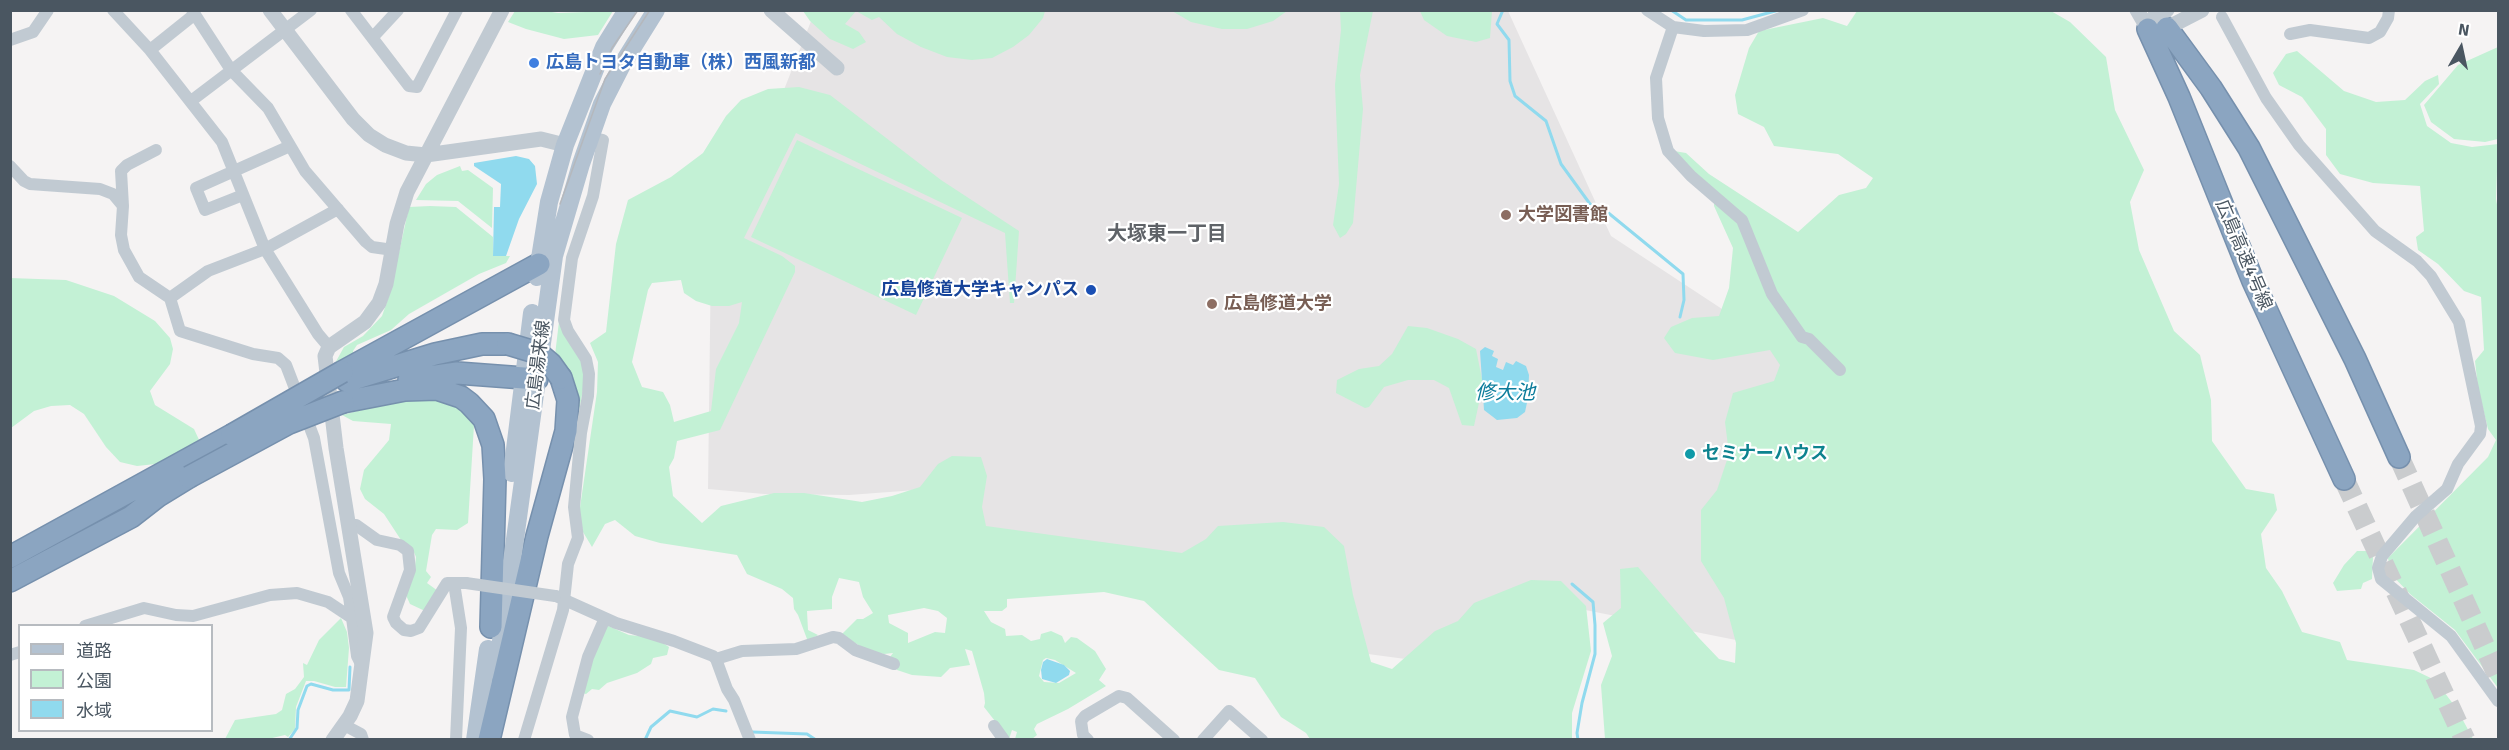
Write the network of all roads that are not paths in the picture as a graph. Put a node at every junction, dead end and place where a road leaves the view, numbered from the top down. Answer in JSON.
{"nodes":[{"id":1,"x":48,"y":10,"type":"edge"},
{"id":2,"x":113,"y":10,"type":"edge"},
{"id":3,"x":270,"y":10,"type":"edge"},
{"id":4,"x":311,"y":10,"type":"edge"},
{"id":5,"x":351,"y":10,"type":"edge"},
{"id":6,"x":398,"y":10,"type":"edge"},
{"id":7,"x":457,"y":10,"type":"edge"},
{"id":8,"x":627,"y":10,"type":"edge"},
{"id":9,"x":656,"y":10,"type":"edge"},
{"id":10,"x":771,"y":10,"type":"edge"},
{"id":11,"x":1647,"y":10,"type":"edge"},
{"id":12,"x":1803,"y":10,"type":"edge"},
{"id":13,"x":2137,"y":10,"type":"edge"},
{"id":14,"x":2202,"y":10,"type":"edge"},
{"id":15,"x":2389,"y":10,"type":"edge"},
{"id":16,"x":194,"y":12,"type":"edge"},
{"id":17,"x":499,"y":12,"type":"edge"},
{"id":18,"x":2222,"y":17,"type":"dead end"},
{"id":19,"x":2158,"y":19,"type":"edge"},
{"id":20,"x":1673,"y":27,"type":"junction"},
{"id":21,"x":285,"y":30,"type":"junction"},
{"id":22,"x":2290,"y":34,"type":"dead end"},
{"id":23,"x":373,"y":38,"type":"junction"},
{"id":24,"x":10,"y":40,"type":"edge"},
{"id":25,"x":150,"y":50,"type":"junction"},
{"id":26,"x":837,"y":68,"type":"dead end"},
{"id":27,"x":231,"y":70,"type":"junction"},
{"id":28,"x":191,"y":101,"type":"junction"},
{"id":29,"x":590,"y":136,"type":"junction"},
{"id":30,"x":565,"y":145,"type":"junction"},
{"id":31,"x":290,"y":146,"type":"junction"},
{"id":32,"x":156,"y":150,"type":"dead end"},
{"id":33,"x":426,"y":155,"type":"junction"},
{"id":34,"x":234,"y":172,"type":"junction"},
{"id":35,"x":13,"y":175,"type":"edge"},
{"id":36,"x":243,"y":195,"type":"junction"},
{"id":37,"x":123,"y":206,"type":"junction"},
{"id":38,"x":338,"y":209,"type":"junction"},
{"id":39,"x":265,"y":249,"type":"junction"},
{"id":40,"x":393,"y":250,"type":"junction"},
{"id":41,"x":539,"y":264,"type":"junction"},
{"id":42,"x":170,"y":298,"type":"junction"},
{"id":43,"x":329,"y":347,"type":"junction"},
{"id":44,"x":1840,"y":370,"type":"dead end"},
{"id":45,"x":530,"y":378,"type":"junction"},
{"id":46,"x":343,"y":385,"type":"junction"},
{"id":47,"x":2399,"y":457,"type":"tunnel mouth"},
{"id":48,"x":185,"y":470,"type":"junction"},
{"id":49,"x":2344,"y":478,"type":"tunnel mouth"},
{"id":50,"x":348,"y":525,"type":"junction"},
{"id":51,"x":10,"y":557,"type":"edge"},
{"id":52,"x":10,"y":581,"type":"edge"},
{"id":53,"x":460,"y":583,"type":"junction"},
{"id":54,"x":559,"y":597,"type":"junction"},
{"id":55,"x":352,"y":618,"type":"junction"},
{"id":56,"x":605,"y":618,"type":"junction"},
{"id":57,"x":92,"y":624,"type":"edge"},
{"id":58,"x":491,"y":627,"type":"junction"},
{"id":59,"x":716,"y":659,"type":"junction"},
{"id":60,"x":894,"y":664,"type":"dead end"},
{"id":61,"x":363,"y":668,"type":"junction"},
{"id":62,"x":2499,"y":701,"type":"edge"},
{"id":63,"x":345,"y":725,"type":"junction"},
{"id":64,"x":994,"y":726,"type":"dead end"},
{"id":65,"x":333,"y":740,"type":"edge"},
{"id":66,"x":363,"y":740,"type":"edge"},
{"id":67,"x":456,"y":740,"type":"edge"},
{"id":68,"x":475,"y":740,"type":"edge"},
{"id":69,"x":488,"y":740,"type":"edge"},
{"id":70,"x":524,"y":740,"type":"edge"},
{"id":71,"x":588,"y":740,"type":"edge"},
{"id":72,"x":750,"y":740,"type":"edge"},
{"id":73,"x":1004,"y":740,"type":"edge"},
{"id":74,"x":1088,"y":740,"type":"edge"},
{"id":75,"x":1174,"y":740,"type":"edge"},
{"id":76,"x":1203,"y":740,"type":"edge"},
{"id":77,"x":1262,"y":740,"type":"edge"}],
"edges":[{"from":1,"to":24,"type":"street"},
{"from":2,"to":25,"type":"street"},
{"from":3,"to":21,"type":"street"},
{"from":4,"to":21,"type":"street"},
{"from":5,"to":23,"type":"street"},
{"from":6,"to":23,"type":"street"},
{"from":7,"to":23,"type":"street"},
{"from":8,"to":30,"type":"main road","name":"広島湯来線"},
{"from":9,"to":29,"type":"main road","name":"広島湯来線"},
{"from":10,"to":26,"type":"street"},
{"from":11,"to":20,"type":"street"},
{"from":12,"to":20,"type":"street"},
{"from":13,"to":19,"type":"street"},
{"from":14,"to":19,"type":"street"},
{"from":15,"to":22,"type":"street"},
{"from":16,"to":25,"type":"street"},
{"from":16,"to":27,"type":"street"},
{"from":17,"to":33,"type":"street"},
{"from":18,"to":62,"type":"street"},
{"from":19,"to":47,"type":"highway"},
{"from":19,"to":49,"type":"highway","name":"広島高速4号線"},
{"from":20,"to":44,"type":"street"},
{"from":21,"to":27,"type":"street"},
{"from":21,"to":33,"type":"street"},
{"from":25,"to":28,"type":"street"},
{"from":27,"to":28,"type":"street"},
{"from":27,"to":31,"type":"street"},
{"from":28,"to":34,"type":"street"},
{"from":29,"to":45,"type":"main road","name":"広島湯来線"},
{"from":29,"to":54,"type":"street"},
{"from":30,"to":33,"type":"street"},
{"from":30,"to":41,"type":"main road","name":"広島湯来線"},
{"from":31,"to":34,"type":"street"},
{"from":31,"to":38,"type":"street"},
{"from":32,"to":37,"type":"street"},
{"from":33,"to":40,"type":"street"},
{"from":34,"to":36,"type":"street"},
{"from":34,"to":36,"type":"street"},
{"from":35,"to":37,"type":"street"},
{"from":36,"to":39,"type":"street"},
{"from":37,"to":42,"type":"street"},
{"from":38,"to":39,"type":"street"},
{"from":38,"to":40,"type":"street"},
{"from":39,"to":42,"type":"street"},
{"from":39,"to":43,"type":"street"},
{"from":40,"to":43,"type":"street"},
{"from":41,"to":45,"type":"main road","name":"広島湯来線"},
{"from":41,"to":46,"type":"highway"},
{"from":42,"to":55,"type":"street"},
{"from":43,"to":50,"type":"street"},
{"from":45,"to":46,"type":"highway"},
{"from":45,"to":58,"type":"main road","name":"広島湯来線"},
{"from":45,"to":69,"type":"main road","name":"広島湯来線"},
{"from":46,"to":48,"type":"highway","bridge":true},
{"from":46,"to":48,"type":"highway","bridge":true},
{"from":46,"to":58,"type":"highway"},
{"from":46,"to":69,"type":"highway","bridge":true},
{"from":48,"to":51,"type":"highway"},
{"from":48,"to":52,"type":"highway"},
{"from":50,"to":53,"type":"street"},
{"from":50,"to":61,"type":"street"},
{"from":53,"to":54,"type":"street","bridge":true},
{"from":53,"to":67,"type":"street"},
{"from":54,"to":56,"type":"street"},
{"from":54,"to":70,"type":"street"},
{"from":55,"to":57,"type":"street"},
{"from":55,"to":61,"type":"street"},
{"from":56,"to":59,"type":"street"},
{"from":56,"to":71,"type":"street"},
{"from":58,"to":68,"type":"main road","name":"広島湯来線"},
{"from":59,"to":60,"type":"street"},
{"from":59,"to":72,"type":"street"},
{"from":61,"to":63,"type":"street"},
{"from":63,"to":65,"type":"street"},
{"from":63,"to":66,"type":"street"},
{"from":64,"to":73,"type":"street"},
{"from":74,"to":75,"type":"street"},
{"from":76,"to":77,"type":"street"}]}
